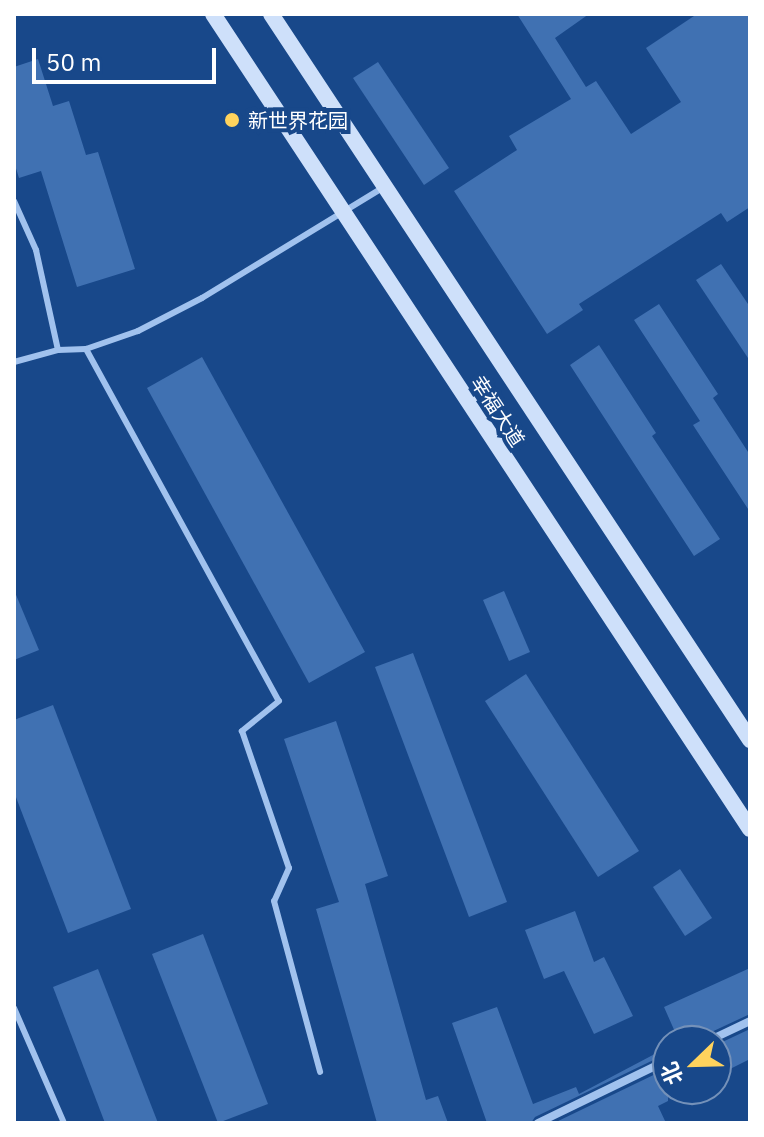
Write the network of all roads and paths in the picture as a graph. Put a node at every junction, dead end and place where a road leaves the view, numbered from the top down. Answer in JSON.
{"nodes":[{"id":1,"x":213,"y":14,"type":"edge"},
{"id":2,"x":271,"y":14,"type":"edge"},
{"id":3,"x":385,"y":186,"type":"junction"},
{"id":4,"x":14,"y":201,"type":"edge"},
{"id":5,"x":343,"y":214,"type":"junction"},
{"id":6,"x":86,"y":349,"type":"junction"},
{"id":7,"x":58,"y":350,"type":"junction"},
{"id":8,"x":14,"y":362,"type":"edge"},
{"id":9,"x":750,"y":740,"type":"edge"},
{"id":10,"x":750,"y":829,"type":"edge"},
{"id":11,"x":14,"y":1008,"type":"edge"},
{"id":12,"x":652,"y":1068,"type":"edge"},
{"id":13,"x":320,"y":1072,"type":"dead end"},
{"id":14,"x":64,"y":1123,"type":"edge"},
{"id":15,"x":538,"y":1123,"type":"edge"}],
"edges":[{"from":1,"to":5,"type":"main road","name":"幸福大道"},
{"from":2,"to":3,"type":"main road","name":"幸福大道"},
{"from":3,"to":5,"type":"lane"},
{"from":3,"to":9,"type":"main road","name":"幸福大道"},
{"from":4,"to":7,"type":"lane"},
{"from":5,"to":6,"type":"lane"},
{"from":5,"to":10,"type":"main road","name":"幸福大道"},
{"from":6,"to":7,"type":"lane"},
{"from":6,"to":13,"type":"lane"},
{"from":7,"to":8,"type":"lane"},
{"from":11,"to":14,"type":"lane"},
{"from":12,"to":15,"type":"street"}]}
